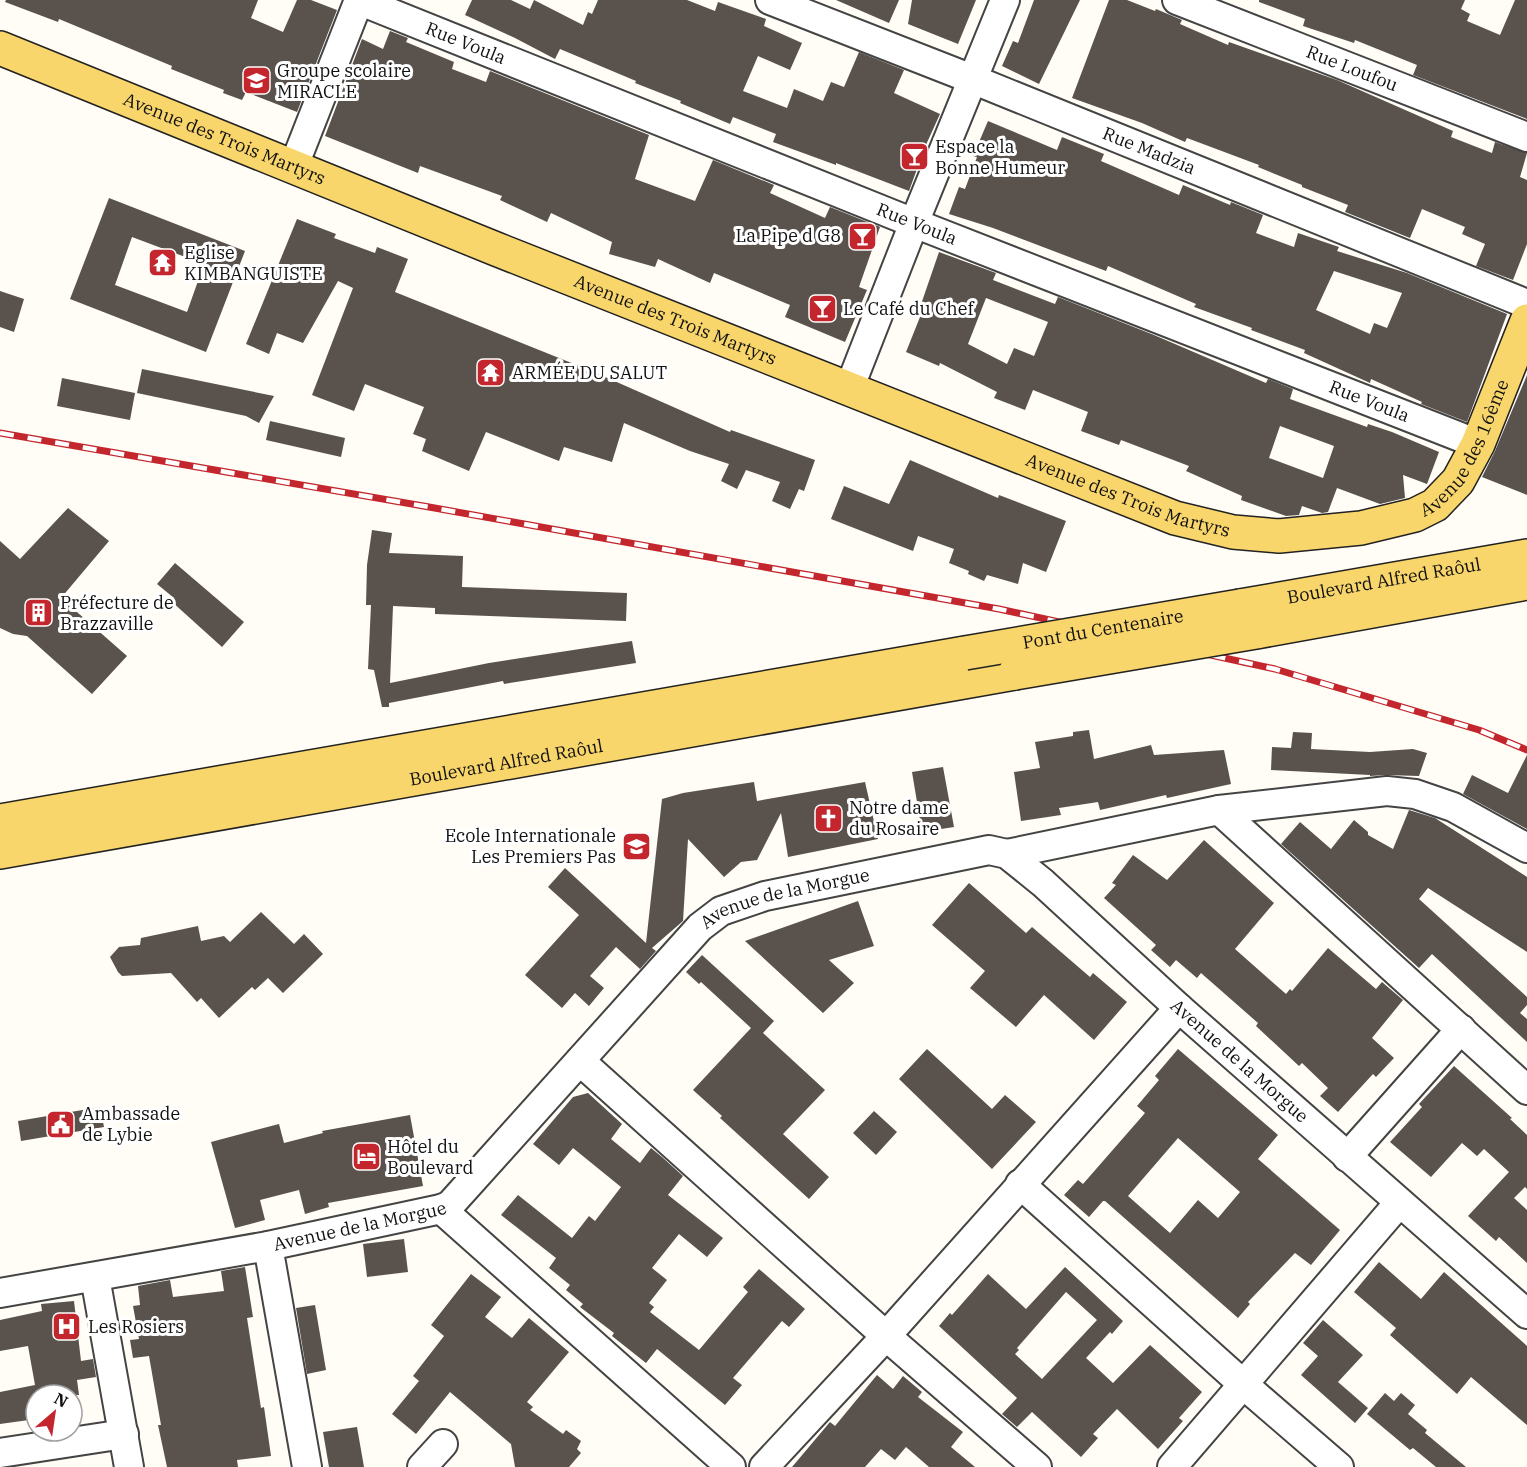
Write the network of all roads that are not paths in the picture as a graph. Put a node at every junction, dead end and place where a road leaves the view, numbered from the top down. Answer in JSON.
{"nodes":[{"id":1,"x":359,"y":0,"type":"edge"},
{"id":2,"x":770,"y":0,"type":"edge"},
{"id":3,"x":1005,"y":0,"type":"edge"},
{"id":4,"x":1177,"y":0,"type":"edge"},
{"id":5,"x":0,"y":48,"type":"edge"},
{"id":6,"x":972,"y":79,"type":"junction"},
{"id":7,"x":1527,"y":137,"type":"edge"},
{"id":8,"x":293,"y":168,"type":"junction"},
{"id":9,"x":914,"y":223,"type":"junction"},
{"id":10,"x":1527,"y":304,"type":"edge"},
{"id":11,"x":1527,"y":321,"type":"edge"},
{"id":12,"x":849,"y":389,"type":"junction"},
{"id":13,"x":1478,"y":444,"type":"junction"},
{"id":14,"x":1361,"y":528,"type":"joint"},
{"id":15,"x":1527,"y":556,"type":"edge"},
{"id":16,"x":1527,"y":583,"type":"edge"},
{"id":17,"x":1248,"y":619,"type":"junction"},
{"id":18,"x":1015,"y":672,"type":"joint"},
{"id":19,"x":1219,"y":810,"type":"junction"},
{"id":20,"x":0,"y":821,"type":"edge"},
{"id":21,"x":1527,"y":848,"type":"edge"},
{"id":22,"x":0,"y":852,"type":"edge"},
{"id":23,"x":1007,"y":854,"type":"junction"},
{"id":24,"x":1179,"y":1008,"type":"junction"},
{"id":25,"x":1461,"y":1029,"type":"junction"},
{"id":26,"x":580,"y":1061,"type":"junction"},
{"id":27,"x":1527,"y":1090,"type":"edge"},
{"id":28,"x":1347,"y":1157,"type":"junction"},
{"id":29,"x":1020,"y":1184,"type":"junction"},
{"id":30,"x":1399,"y":1203,"type":"junction"},
{"id":31,"x":441,"y":1209,"type":"junction"},
{"id":32,"x":268,"y":1246,"type":"junction"},
{"id":33,"x":95,"y":1277,"type":"junction"},
{"id":34,"x":0,"y":1293,"type":"edge"},
{"id":35,"x":1527,"y":1314,"type":"edge"},
{"id":36,"x":886,"y":1336,"type":"junction"},
{"id":37,"x":1244,"y":1385,"type":"junction"},
{"id":38,"x":124,"y":1434,"type":"junction"},
{"id":39,"x":443,"y":1444,"type":"dead end"},
{"id":40,"x":0,"y":1453,"type":"edge"},
{"id":41,"x":129,"y":1467,"type":"edge"},
{"id":42,"x":308,"y":1467,"type":"edge"},
{"id":43,"x":422,"y":1467,"type":"edge"},
{"id":44,"x":731,"y":1467,"type":"edge"},
{"id":45,"x":764,"y":1467,"type":"edge"},
{"id":46,"x":1037,"y":1467,"type":"edge"},
{"id":47,"x":1172,"y":1467,"type":"edge"},
{"id":48,"x":1339,"y":1467,"type":"edge"}],
"edges":[{"from":1,"to":8,"type":"street"},
{"from":1,"to":9,"type":"street","name":"Rue Voula"},
{"from":2,"to":6,"type":"street","name":"Rue Madzia"},
{"from":3,"to":6,"type":"street"},
{"from":4,"to":7,"type":"street","name":"Rue Loufou"},
{"from":5,"to":8,"type":"main road","name":"Avenue des Trois Martyrs"},
{"from":6,"to":9,"type":"street"},
{"from":6,"to":10,"type":"street","name":"Rue Madzia"},
{"from":8,"to":12,"type":"main road","name":"Avenue des Trois Martyrs"},
{"from":9,"to":12,"type":"street"},
{"from":9,"to":13,"type":"street","name":"Rue Voula"},
{"from":11,"to":13,"type":"main road","name":"Avenue des 16ème"},
{"from":12,"to":14,"type":"main road","name":"Avenue des Trois Martyrs"},
{"from":13,"to":14,"type":"main road","name":"Avenue des 16ème"},
{"from":15,"to":17,"type":"main road","name":"Boulevard Alfred Raôul"},
{"from":16,"to":17,"type":"main road","name":"Boulevard Alfred Raôul"},
{"from":17,"to":18,"type":"main road","name":"Pont du Centenaire","bridge":true},
{"from":17,"to":20,"type":"main road","name":"Pont du Centenaire","bridge":true},
{"from":18,"to":22,"type":"main road","name":"Boulevard Alfred Raôul"},
{"from":19,"to":21,"type":"street"},
{"from":19,"to":23,"type":"street"},
{"from":19,"to":25,"type":"street"},
{"from":23,"to":24,"type":"street","name":"Avenue de la Morgue"},
{"from":23,"to":26,"type":"street","name":"Avenue de la Morgue"},
{"from":24,"to":28,"type":"street","name":"Avenue de la Morgue"},
{"from":24,"to":29,"type":"street"},
{"from":25,"to":27,"type":"street"},
{"from":25,"to":28,"type":"street"},
{"from":26,"to":31,"type":"street","name":"Avenue de la Morgue"},
{"from":26,"to":36,"type":"street"},
{"from":28,"to":30,"type":"street","name":"Avenue de la Morgue"},
{"from":29,"to":36,"type":"street"},
{"from":29,"to":37,"type":"street"},
{"from":30,"to":35,"type":"street","name":"Avenue de la Morgue"},
{"from":30,"to":37,"type":"street"},
{"from":31,"to":32,"type":"street","name":"Avenue de la Morgue"},
{"from":31,"to":44,"type":"street"},
{"from":32,"to":33,"type":"street","name":"Avenue de la Morgue"},
{"from":32,"to":42,"type":"street"},
{"from":33,"to":34,"type":"street","name":"Avenue de la Morgue"},
{"from":33,"to":38,"type":"street"},
{"from":36,"to":45,"type":"street"},
{"from":36,"to":46,"type":"street"},
{"from":37,"to":47,"type":"street"},
{"from":37,"to":48,"type":"street"},
{"from":38,"to":40,"type":"street"},
{"from":38,"to":41,"type":"street"},
{"from":39,"to":43,"type":"street"}]}
